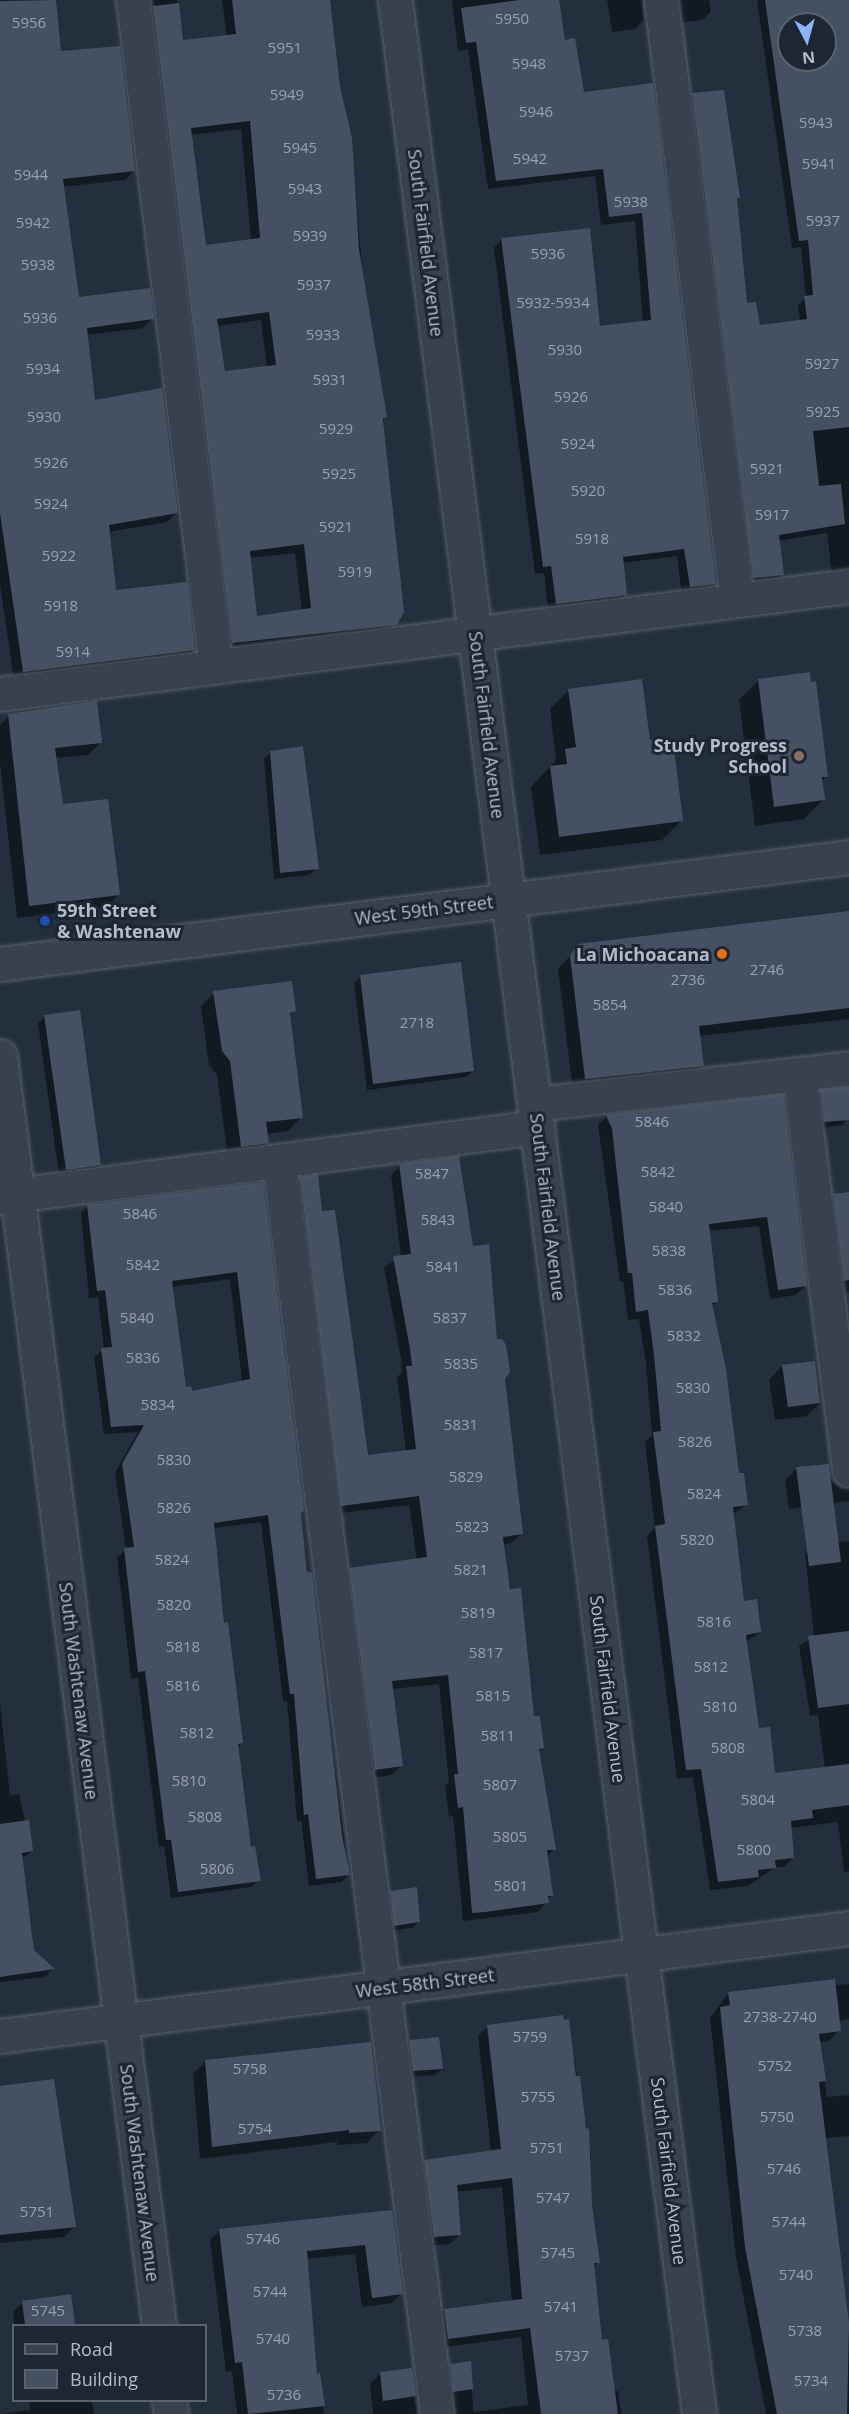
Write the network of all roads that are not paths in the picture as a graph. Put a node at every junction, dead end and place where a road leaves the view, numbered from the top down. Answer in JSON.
{"nodes":[{"id":1,"x":132,"y":0,"type":"edge"},
{"id":2,"x":395,"y":0,"type":"edge"},
{"id":3,"x":661,"y":0,"type":"edge"},
{"id":4,"x":849,"y":586,"type":"edge"},
{"id":5,"x":737,"y":600,"type":"junction"},
{"id":6,"x":475,"y":634,"type":"junction"},
{"id":7,"x":216,"y":667,"type":"junction"},
{"id":8,"x":0,"y":694,"type":"edge"},
{"id":9,"x":849,"y":857,"type":"edge"},
{"id":10,"x":509,"y":900,"type":"junction"},
{"id":11,"x":0,"y":964,"type":"edge"},
{"id":12,"x":0,"y":1056,"type":"edge"},
{"id":13,"x":849,"y":1068,"type":"edge"},
{"id":14,"x":799,"y":1074,"type":"junction"},
{"id":15,"x":536,"y":1116,"type":"junction"},
{"id":16,"x":279,"y":1161,"type":"junction"},
{"id":17,"x":9,"y":1196,"type":"edge"},
{"id":18,"x":849,"y":1470,"type":"edge"},
{"id":19,"x":849,"y":1929,"type":"edge"},
{"id":20,"x":642,"y":1955,"type":"junction"},
{"id":21,"x":383,"y":1988,"type":"junction"},
{"id":22,"x":121,"y":2021,"type":"junction"},
{"id":23,"x":0,"y":2036,"type":"edge"},
{"id":24,"x":159,"y":2324,"type":"edge"},
{"id":25,"x":437,"y":2414,"type":"edge"},
{"id":26,"x":699,"y":2414,"type":"edge"}],
"edges":[{"from":1,"to":7,"type":"street"},
{"from":2,"to":6,"type":"street","name":"South Fairfield Avenue"},
{"from":3,"to":5,"type":"street"},
{"from":4,"to":5,"type":"street"},
{"from":5,"to":6,"type":"street"},
{"from":6,"to":7,"type":"street"},
{"from":6,"to":10,"type":"street","name":"South Fairfield Avenue"},
{"from":7,"to":8,"type":"street"},
{"from":9,"to":10,"type":"street","name":"West 59th Street"},
{"from":10,"to":11,"type":"street","name":"West 59th Street"},
{"from":10,"to":15,"type":"street","name":"South Fairfield Avenue"},
{"from":12,"to":17,"type":"street","name":"South Washtenaw Avenue"},
{"from":13,"to":14,"type":"street"},
{"from":14,"to":15,"type":"street"},
{"from":14,"to":18,"type":"street"},
{"from":15,"to":16,"type":"street"},
{"from":15,"to":20,"type":"street","name":"South Fairfield Avenue"},
{"from":16,"to":17,"type":"street"},
{"from":16,"to":21,"type":"street"},
{"from":17,"to":22,"type":"street","name":"South Washtenaw Avenue"},
{"from":19,"to":20,"type":"street","name":"West 58th Street"},
{"from":20,"to":21,"type":"street","name":"West 58th Street"},
{"from":20,"to":26,"type":"street","name":"South Fairfield Avenue"},
{"from":21,"to":22,"type":"street","name":"West 58th Street"},
{"from":21,"to":25,"type":"street"},
{"from":22,"to":23,"type":"street","name":"West 58th Street"},
{"from":22,"to":24,"type":"street","name":"South Washtenaw Avenue"}]}
